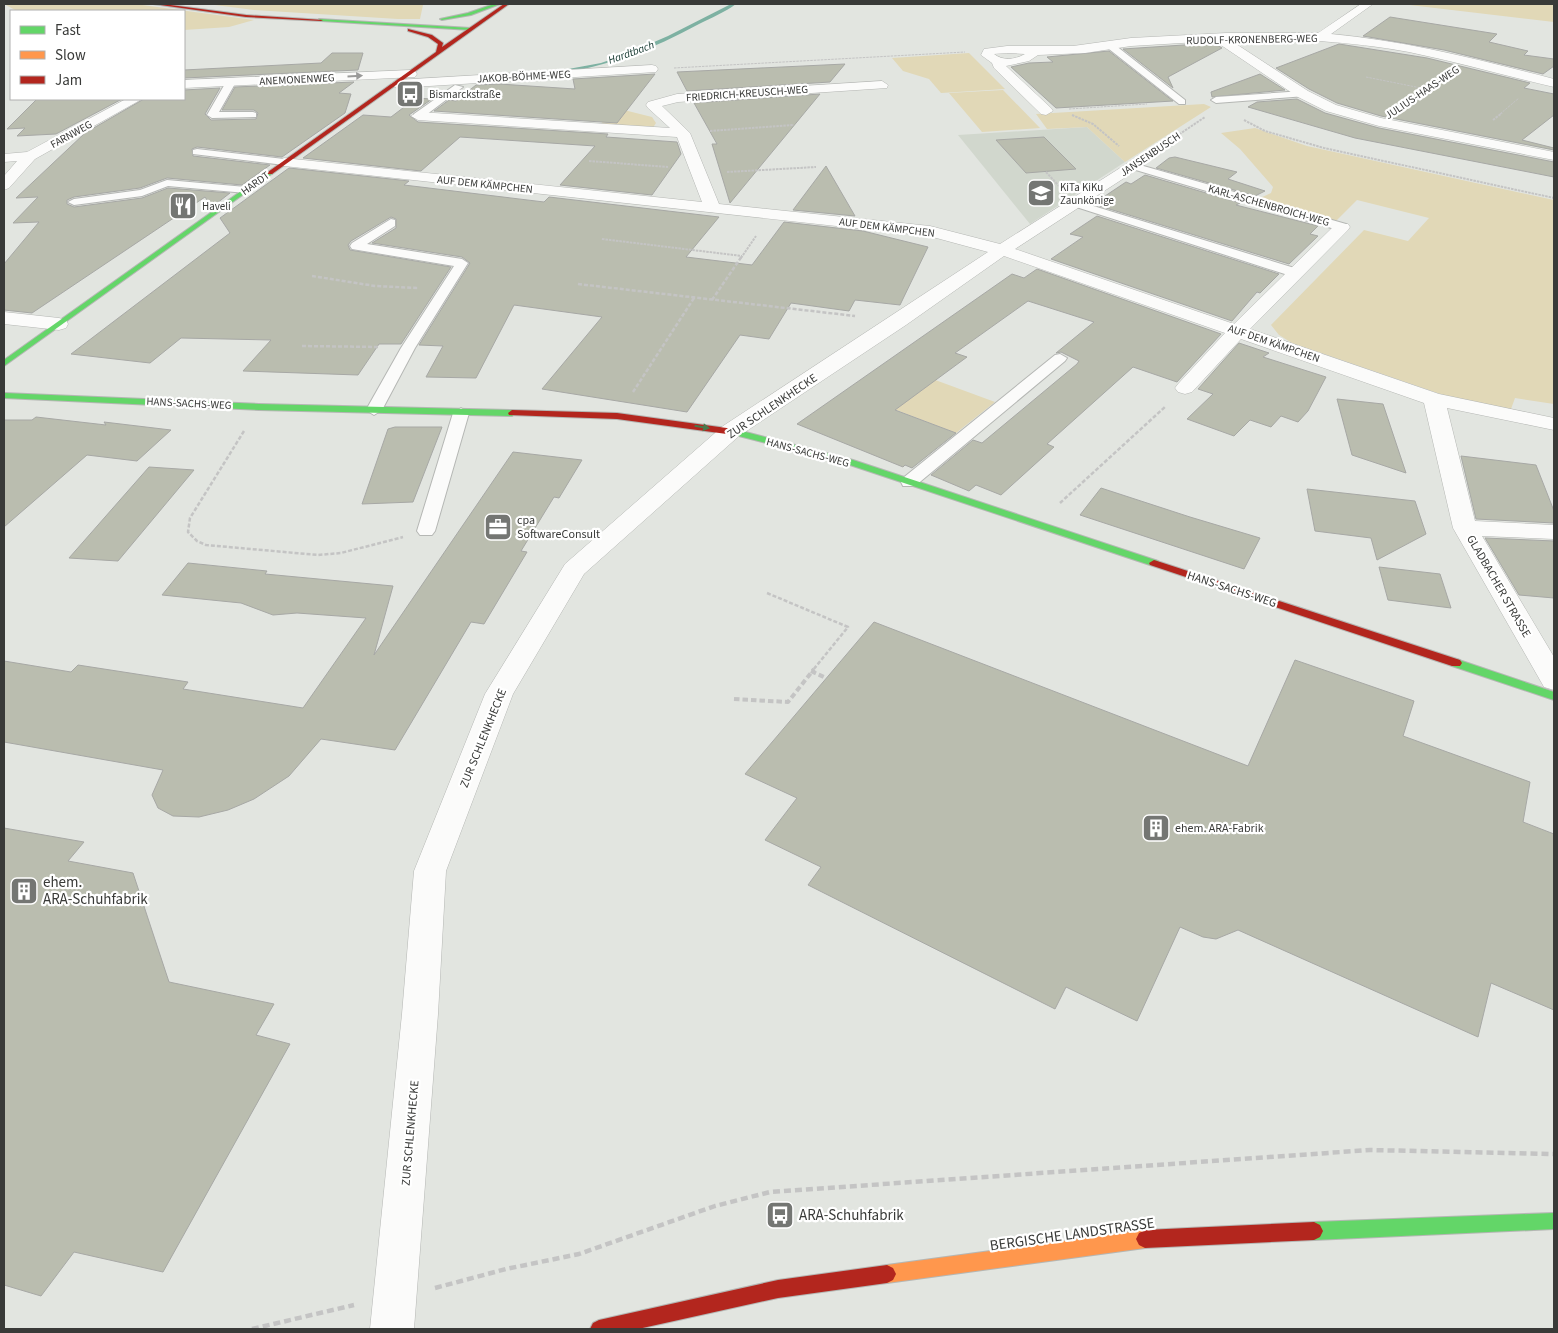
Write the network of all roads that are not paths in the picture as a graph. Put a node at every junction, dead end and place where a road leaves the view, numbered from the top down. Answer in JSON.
{"nodes":[{"id":1,"x":155,"y":4,"type":"edge"},
{"id":2,"x":181,"y":4,"type":"edge"},
{"id":3,"x":498,"y":4,"type":"edge"},
{"id":4,"x":507,"y":4,"type":"edge"},
{"id":5,"x":1368,"y":4,"type":"edge"},
{"id":6,"x":404,"y":22,"type":"junction"},
{"id":7,"x":372,"y":24,"type":"junction"},
{"id":8,"x":474,"y":28,"type":"junction"},
{"id":9,"x":1320,"y":37,"type":"junction"},
{"id":10,"x":1219,"y":38,"type":"junction"},
{"id":11,"x":1112,"y":47,"type":"junction"},
{"id":12,"x":1035,"y":51,"type":"junction"},
{"id":13,"x":438,"y":53,"type":"junction"},
{"id":14,"x":999,"y":61,"type":"junction"},
{"id":15,"x":1466,"y":62,"type":"junction"},
{"id":16,"x":652,"y":69,"type":"road end"},
{"id":17,"x":411,"y":74,"type":"junction"},
{"id":18,"x":1444,"y":77,"type":"road end"},
{"id":19,"x":231,"y":82,"type":"junction"},
{"id":20,"x":1554,"y":83,"type":"edge"},
{"id":21,"x":185,"y":84,"type":"edge"},
{"id":22,"x":397,"y":84,"type":"junction"},
{"id":23,"x":882,"y":85,"type":"dead end"},
{"id":24,"x":458,"y":87,"type":"dead end"},
{"id":25,"x":1303,"y":94,"type":"junction"},
{"id":26,"x":133,"y":100,"type":"edge"},
{"id":27,"x":1182,"y":102,"type":"road end"},
{"id":28,"x":1219,"y":103,"type":"road end"},
{"id":29,"x":1046,"y":110,"type":"road end"},
{"id":30,"x":253,"y":115,"type":"dead end"},
{"id":31,"x":418,"y":116,"type":"joint"},
{"id":32,"x":683,"y":133,"type":"junction"},
{"id":33,"x":197,"y":152,"type":"dead end"},
{"id":34,"x":30,"y":156,"type":"junction"},
{"id":35,"x":1554,"y":156,"type":"edge"},
{"id":36,"x":4,"y":158,"type":"edge"},
{"id":37,"x":284,"y":162,"type":"junction"},
{"id":38,"x":1136,"y":164,"type":"joint"},
{"id":39,"x":4,"y":185,"type":"edge"},
{"id":40,"x":246,"y":190,"type":"junction"},
{"id":41,"x":74,"y":202,"type":"dead end"},
{"id":42,"x":1074,"y":203,"type":"junction"},
{"id":43,"x":712,"y":206,"type":"junction"},
{"id":44,"x":390,"y":223,"type":"dead end"},
{"id":45,"x":1342,"y":227,"type":"joint"},
{"id":46,"x":1002,"y":250,"type":"junction"},
{"id":47,"x":1296,"y":273,"type":"junction"},
{"id":48,"x":4,"y":318,"type":"edge"},
{"id":49,"x":59,"y":324,"type":"junction"},
{"id":50,"x":1238,"y":330,"type":"junction"},
{"id":51,"x":1060,"y":358,"type":"dead end"},
{"id":52,"x":4,"y":364,"type":"edge"},
{"id":53,"x":1185,"y":388,"type":"road end"},
{"id":54,"x":4,"y":395,"type":"edge"},
{"id":55,"x":1434,"y":399,"type":"junction"},
{"id":56,"x":374,"y":410,"type":"junction"},
{"id":57,"x":461,"y":414,"type":"junction"},
{"id":58,"x":1554,"y":424,"type":"edge"},
{"id":59,"x":731,"y":431,"type":"junction"},
{"id":60,"x":909,"y":482,"type":"junction"},
{"id":61,"x":1465,"y":528,"type":"junction"},
{"id":62,"x":426,"y":531,"type":"road end"},
{"id":63,"x":1554,"y":532,"type":"edge"},
{"id":64,"x":1554,"y":680,"type":"edge"},
{"id":65,"x":1554,"y":696,"type":"edge"},
{"id":66,"x":1554,"y":1221,"type":"edge"},
{"id":67,"x":394,"y":1314,"type":"edge"},
{"id":68,"x":600,"y":1329,"type":"edge"}],
"edges":[{"from":1,"to":7,"type":"main road"},
{"from":2,"to":6,"type":"main road"},
{"from":3,"to":6,"type":"main road"},
{"from":4,"to":8,"type":"main road","name":"HARDT"},
{"from":5,"to":9,"type":"street"},
{"from":6,"to":8,"type":"main road"},
{"from":7,"to":8,"type":"main road"},
{"from":7,"to":13,"type":"main road"},
{"from":8,"to":13,"type":"main road","name":"HARDT"},
{"from":9,"to":10,"type":"street","name":"RUDOLF-KRONENBERG-WEG"},
{"from":9,"to":15,"type":"street","name":"RUDOLF-KRONENBERG-WEG"},
{"from":10,"to":11,"type":"street","name":"RUDOLF-KRONENBERG-WEG"},
{"from":10,"to":25,"type":"street","name":"JULIUS-HAAS-WEG"},
{"from":11,"to":12,"type":"street","name":"RUDOLF-KRONENBERG-WEG"},
{"from":11,"to":27,"type":"lane"},
{"from":12,"to":14,"type":"street","name":"RUDOLF-KRONENBERG-WEG"},
{"from":12,"to":14,"type":"street","name":"RUDOLF-KRONENBERG-WEG"},
{"from":13,"to":17,"type":"main road","name":"HARDT"},
{"from":14,"to":29,"type":"street"},
{"from":15,"to":18,"type":"street","name":"JULIUS-HAAS-WEG"},
{"from":15,"to":20,"type":"street","name":"RUDOLF-KRONENBERG-WEG"},
{"from":16,"to":22,"type":"street","name":"JAKOB-BÖHME-WEG"},
{"from":19,"to":17,"type":"street","name":"ANEMONENWEG","one_way":true},
{"from":17,"to":22,"type":"main road","name":"HARDT"},
{"from":19,"to":21,"type":"street","name":"ANEMONENWEG"},
{"from":19,"to":30,"type":"lane"},
{"from":22,"to":37,"type":"main road","name":"HARDT"},
{"from":23,"to":32,"type":"street","name":"FRIEDRICH-KREUSCH-WEG"},
{"from":24,"to":31,"type":"lane"},
{"from":25,"to":28,"type":"lane"},
{"from":25,"to":35,"type":"street","name":"JULIUS-HAAS-WEG"},
{"from":26,"to":34,"type":"street","name":"FARNWEG"},
{"from":31,"to":32,"type":"street"},
{"from":32,"to":43,"type":"street","name":"FRIEDRICH-KREUSCH-WEG"},
{"from":33,"to":37,"type":"lane"},
{"from":34,"to":36,"type":"street","name":"FARNWEG"},
{"from":34,"to":39,"type":"street"},
{"from":37,"to":40,"type":"main road","name":"HARDT"},
{"from":37,"to":43,"type":"street","name":"AUF DEM KÄMPCHEN"},
{"from":38,"to":42,"type":"street","name":"JANSENBUSCH"},
{"from":38,"to":45,"type":"lane","name":"KARL-ASCHENBROICH-WEG"},
{"from":40,"to":41,"type":"lane"},
{"from":40,"to":49,"type":"main road","name":"HARDT"},
{"from":42,"to":46,"type":"street","name":"JANSENBUSCH"},
{"from":42,"to":47,"type":"lane"},
{"from":43,"to":46,"type":"street","name":"AUF DEM KÄMPCHEN"},
{"from":44,"to":56,"type":"lane"},
{"from":45,"to":47,"type":"street","name":"KARL-ASCHENBROICH-WEG"},
{"from":46,"to":50,"type":"street","name":"AUF DEM KÄMPCHEN"},
{"from":46,"to":59,"type":"street","name":"ZUR SCHLENKHECKE"},
{"from":47,"to":50,"type":"street","name":"KARL-ASCHENBROICH-WEG"},
{"from":48,"to":49,"type":"street"},
{"from":49,"to":52,"type":"main road","name":"HARDT"},
{"from":50,"to":53,"type":"street","name":"KARL-ASCHENBROICH-WEG"},
{"from":50,"to":55,"type":"street","name":"AUF DEM KÄMPCHEN"},
{"from":51,"to":60,"type":"lane"},
{"from":54,"to":56,"type":"main road","name":"HANS-SACHS-WEG"},
{"from":55,"to":58,"type":"street","name":"AUF DEM KÄMPCHEN"},
{"from":55,"to":61,"type":"street","name":"GLADBACHER STRASSE"},
{"from":56,"to":57,"type":"main road","name":"HANS-SACHS-WEG"},
{"from":57,"to":59,"type":"main road","name":"HANS-SACHS-WEG","one_way":true},
{"from":57,"to":62,"type":"lane"},
{"from":59,"to":60,"type":"main road","name":"HANS-SACHS-WEG"},
{"from":59,"to":67,"type":"street","name":"ZUR SCHLENKHECKE"},
{"from":60,"to":65,"type":"main road","name":"HANS-SACHS-WEG"},
{"from":61,"to":63,"type":"street"},
{"from":61,"to":64,"type":"street","name":"GLADBACHER STRASSE"},
{"from":66,"to":68,"type":"main road","name":"BERGISCHE LANDSTRASSE"}]}
